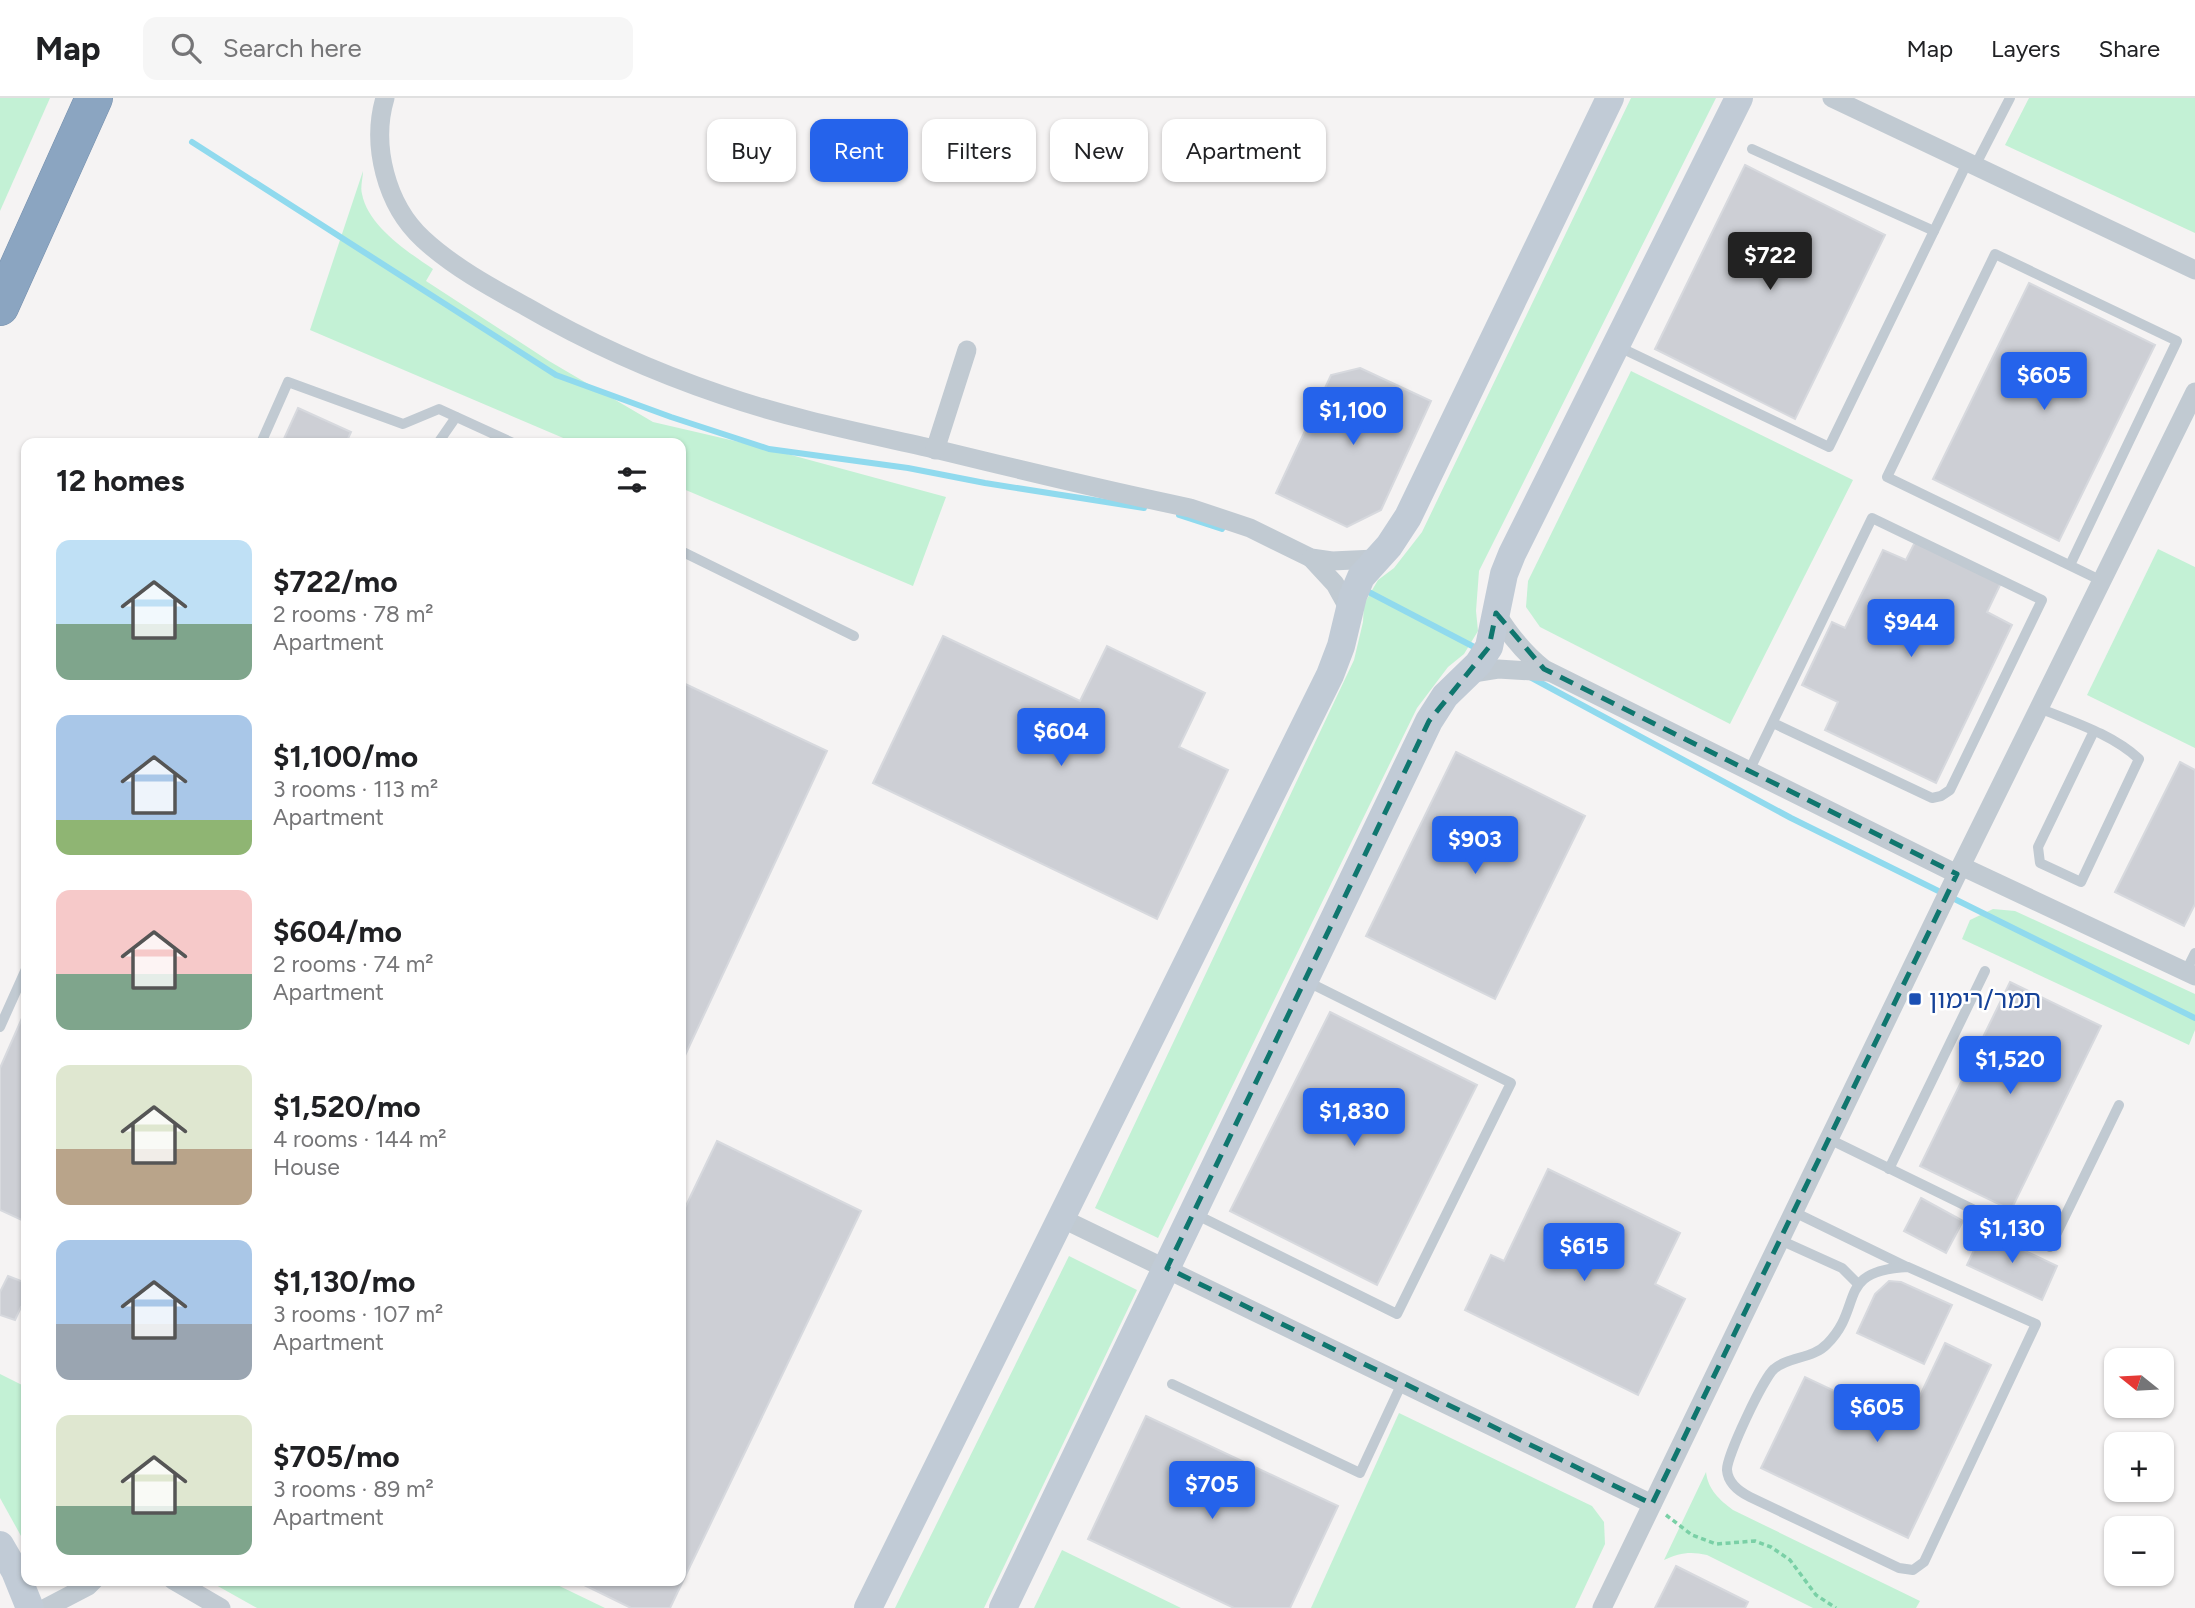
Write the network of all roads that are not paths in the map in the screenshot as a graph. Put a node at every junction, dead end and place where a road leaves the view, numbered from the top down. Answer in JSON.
{"nodes":[{"id":1,"x":94,"y":98,"type":"edge"},
{"id":2,"x":385,"y":98,"type":"edge"},
{"id":3,"x":1609,"y":98,"type":"edge"},
{"id":4,"x":1739,"y":98,"type":"edge"},
{"id":5,"x":1832,"y":98,"type":"edge"},
{"id":6,"x":2010,"y":98,"type":"edge"},
{"id":7,"x":1752,"y":149,"type":"dead end"},
{"id":8,"x":1971,"y":164,"type":"junction"},
{"id":9,"x":1934,"y":231,"type":"junction"},
{"id":10,"x":2195,"y":270,"type":"edge"},
{"id":11,"x":0,"y":307,"type":"edge"},
{"id":12,"x":1615,"y":345,"type":"junction"},
{"id":13,"x":967,"y":350,"type":"dead end"},
{"id":14,"x":2195,"y":392,"type":"edge"},
{"id":15,"x":456,"y":417,"type":"junction"},
{"id":16,"x":263,"y":438,"type":"edge"},
{"id":17,"x":441,"y":438,"type":"edge"},
{"id":18,"x":502,"y":438,"type":"edge"},
{"id":19,"x":935,"y":450,"type":"junction"},
{"id":20,"x":686,"y":553,"type":"edge"},
{"id":21,"x":1311,"y":558,"type":"junction"},
{"id":22,"x":1376,"y":559,"type":"junction"},
{"id":23,"x":2070,"y":565,"type":"junction"},
{"id":24,"x":2102,"y":581,"type":"junction"},
{"id":25,"x":1350,"y":611,"type":"junction"},
{"id":26,"x":1496,"y":613,"type":"junction"},
{"id":27,"x":854,"y":636,"type":"dead end"},
{"id":28,"x":1550,"y":673,"type":"junction"},
{"id":29,"x":1467,"y":674,"type":"junction"},
{"id":30,"x":2039,"y":708,"type":"junction"},
{"id":31,"x":1773,"y":723,"type":"junction"},
{"id":32,"x":2094,"y":732,"type":"junction"},
{"id":33,"x":1749,"y":771,"type":"junction"},
{"id":34,"x":1959,"y":870,"type":"junction"},
{"id":35,"x":2195,"y":953,"type":"edge"},
{"id":36,"x":1984,"y":971,"type":"dead end"},
{"id":37,"x":2190,"y":974,"type":"edge"},
{"id":38,"x":21,"y":980,"type":"edge"},
{"id":39,"x":1304,"y":981,"type":"junction"},
{"id":40,"x":0,"y":1027,"type":"edge"},
{"id":41,"x":2119,"y":1105,"type":"dead end"},
{"id":42,"x":1829,"y":1139,"type":"junction"},
{"id":43,"x":1889,"y":1169,"type":"junction"},
{"id":44,"x":1794,"y":1212,"type":"junction"},
{"id":45,"x":1194,"y":1213,"type":"junction"},
{"id":46,"x":1061,"y":1218,"type":"junction"},
{"id":47,"x":1780,"y":1240,"type":"junction"},
{"id":48,"x":1908,"y":1267,"type":"junction"},
{"id":49,"x":1167,"y":1268,"type":"junction"},
{"id":50,"x":1858,"y":1284,"type":"junction"},
{"id":51,"x":1402,"y":1383,"type":"junction"},
{"id":52,"x":1172,"y":1384,"type":"dead end"},
{"id":53,"x":1652,"y":1504,"type":"junction"},
{"id":54,"x":0,"y":1545,"type":"edge"},
{"id":55,"x":21,"y":1585,"type":"edge"},
{"id":56,"x":21,"y":1586,"type":"edge"},
{"id":57,"x":88,"y":1586,"type":"edge"},
{"id":58,"x":183,"y":1586,"type":"edge"},
{"id":59,"x":30,"y":1608,"type":"edge"},
{"id":60,"x":46,"y":1608,"type":"edge"},
{"id":61,"x":220,"y":1608,"type":"edge"},
{"id":62,"x":867,"y":1608,"type":"edge"},
{"id":63,"x":1003,"y":1608,"type":"edge"},
{"id":64,"x":1602,"y":1608,"type":"edge"}],
"edges":[{"from":1,"to":11,"type":"highway"},
{"from":2,"to":19,"type":"street"},
{"from":3,"to":22,"type":"street"},
{"from":4,"to":12,"type":"street"},
{"from":5,"to":8,"type":"street"},
{"from":6,"to":8,"type":"lane"},
{"from":7,"to":9,"type":"lane"},
{"from":8,"to":9,"type":"lane"},
{"from":8,"to":10,"type":"street"},
{"from":9,"to":12,"type":"lane"},
{"from":12,"to":26,"type":"street"},
{"from":13,"to":19,"type":"street"},
{"from":14,"to":24,"type":"street"},
{"from":15,"to":16,"type":"lane"},
{"from":15,"to":17,"type":"lane"},
{"from":15,"to":18,"type":"lane"},
{"from":19,"to":21,"type":"street"},
{"from":20,"to":27,"type":"lane"},
{"from":21,"to":22,"type":"street"},
{"from":21,"to":25,"type":"street"},
{"from":22,"to":25,"type":"street"},
{"from":23,"to":23,"type":"lane"},
{"from":23,"to":24,"type":"lane"},
{"from":24,"to":30,"type":"street"},
{"from":25,"to":46,"type":"street"},
{"from":26,"to":28,"type":"street"},
{"from":26,"to":29,"type":"street"},
{"from":28,"to":29,"type":"street"},
{"from":28,"to":33,"type":"street"},
{"from":29,"to":39,"type":"street"},
{"from":30,"to":32,"type":"lane"},
{"from":30,"to":34,"type":"street"},
{"from":31,"to":31,"type":"lane"},
{"from":31,"to":33,"type":"lane"},
{"from":32,"to":32,"type":"lane"},
{"from":33,"to":34,"type":"street"},
{"from":34,"to":37,"type":"street"},
{"from":34,"to":42,"type":"street"},
{"from":35,"to":37,"type":"lane"},
{"from":36,"to":43,"type":"lane"},
{"from":38,"to":40,"type":"lane"},
{"from":39,"to":45,"type":"street"},
{"from":39,"to":45,"type":"lane"},
{"from":41,"to":43,"type":"lane"},
{"from":42,"to":43,"type":"lane"},
{"from":42,"to":44,"type":"street"},
{"from":44,"to":47,"type":"street"},
{"from":44,"to":48,"type":"lane"},
{"from":45,"to":49,"type":"street"},
{"from":46,"to":49,"type":"street"},
{"from":46,"to":62,"type":"street"},
{"from":47,"to":50,"type":"lane"},
{"from":47,"to":53,"type":"street"},
{"from":48,"to":50,"type":"lane"},
{"from":48,"to":50,"type":"lane"},
{"from":49,"to":51,"type":"street"},
{"from":49,"to":63,"type":"street"},
{"from":51,"to":52,"type":"lane"},
{"from":51,"to":53,"type":"street"},
{"from":53,"to":64,"type":"street"},
{"from":54,"to":55,"type":"street"},
{"from":56,"to":59,"type":"street"},
{"from":57,"to":60,"type":"street"},
{"from":58,"to":61,"type":"street"}]}
